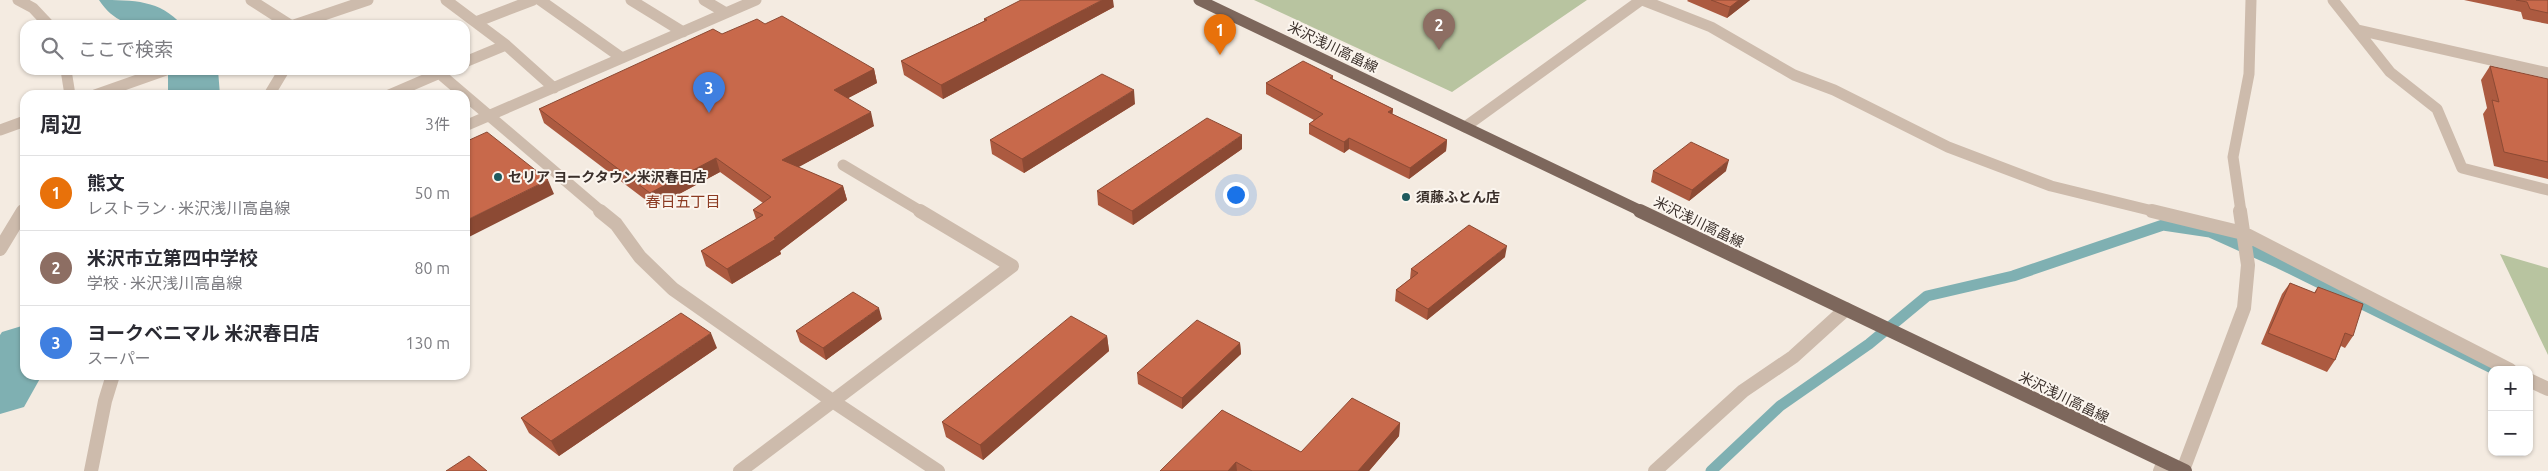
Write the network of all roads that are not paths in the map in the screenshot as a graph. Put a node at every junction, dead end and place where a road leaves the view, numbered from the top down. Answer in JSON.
{"nodes":[{"id":1,"x":18,"y":0,"type":"edge"},
{"id":2,"x":250,"y":0,"type":"edge"},
{"id":3,"x":368,"y":0,"type":"edge"},
{"id":4,"x":446,"y":0,"type":"edge"},
{"id":5,"x":533,"y":0,"type":"edge"},
{"id":6,"x":540,"y":0,"type":"edge"},
{"id":7,"x":631,"y":0,"type":"edge"},
{"id":8,"x":704,"y":0,"type":"edge"},
{"id":9,"x":756,"y":0,"type":"edge"},
{"id":10,"x":1199,"y":0,"type":"edge"},
{"id":11,"x":1642,"y":0,"type":"edge"},
{"id":12,"x":2251,"y":0,"type":"edge"},
{"id":13,"x":2333,"y":0,"type":"edge"},
{"id":14,"x":726,"y":13,"type":"junction"},
{"id":15,"x":44,"y":20,"type":"edge"},
{"id":16,"x":282,"y":20,"type":"edge"},
{"id":17,"x":309,"y":20,"type":"edge"},
{"id":18,"x":476,"y":22,"type":"junction"},
{"id":19,"x":2358,"y":30,"type":"junction"},
{"id":20,"x":683,"y":32,"type":"junction"},
{"id":21,"x":506,"y":44,"type":"junction"},
{"id":22,"x":622,"y":58,"type":"junction"},
{"id":23,"x":470,"y":60,"type":"edge"},
{"id":24,"x":2548,"y":73,"type":"edge"},
{"id":25,"x":67,"y":75,"type":"edge"},
{"id":26,"x":152,"y":75,"type":"edge"},
{"id":27,"x":281,"y":75,"type":"edge"},
{"id":28,"x":436,"y":75,"type":"edge"},
{"id":29,"x":446,"y":75,"type":"edge"},
{"id":30,"x":554,"y":88,"type":"junction"},
{"id":31,"x":69,"y":90,"type":"edge"},
{"id":32,"x":109,"y":90,"type":"edge"},
{"id":33,"x":272,"y":90,"type":"edge"},
{"id":34,"x":402,"y":90,"type":"edge"},
{"id":35,"x":462,"y":90,"type":"edge"},
{"id":36,"x":470,"y":97,"type":"edge"},
{"id":37,"x":490,"y":116,"type":"junction"},
{"id":38,"x":20,"y":123,"type":"edge"},
{"id":39,"x":470,"y":124,"type":"edge"},
{"id":40,"x":1465,"y":127,"type":"junction"},
{"id":41,"x":0,"y":130,"type":"edge"},
{"id":42,"x":843,"y":165,"type":"dead end"},
{"id":43,"x":2548,"y":190,"type":"edge"},
{"id":44,"x":20,"y":216,"type":"edge"},
{"id":45,"x":2243,"y":237,"type":"junction"},
{"id":46,"x":0,"y":249,"type":"edge"},
{"id":47,"x":1846,"y":309,"type":"junction"},
{"id":48,"x":2502,"y":366,"type":"edge"},
{"id":49,"x":112,"y":380,"type":"edge"},
{"id":50,"x":2533,"y":382,"type":"edge"},
{"id":51,"x":2548,"y":389,"type":"edge"},
{"id":52,"x":834,"y":402,"type":"junction"},
{"id":53,"x":2162,"y":466,"type":"edge"},
{"id":54,"x":91,"y":471,"type":"edge"},
{"id":55,"x":740,"y":471,"type":"edge"},
{"id":56,"x":938,"y":471,"type":"edge"},
{"id":57,"x":1655,"y":471,"type":"edge"},
{"id":58,"x":2184,"y":471,"type":"edge"}],
"edges":[{"from":1,"to":15,"type":"street"},
{"from":2,"to":16,"type":"street"},
{"from":3,"to":17,"type":"street"},
{"from":4,"to":18,"type":"street"},
{"from":5,"to":18,"type":"street"},
{"from":6,"to":22,"type":"street"},
{"from":7,"to":20,"type":"street"},
{"from":8,"to":14,"type":"street"},
{"from":9,"to":14,"type":"street"},
{"from":10,"to":40,"type":"main road","name":"米沢浅川高畠線"},
{"from":11,"to":40,"type":"street"},
{"from":11,"to":45,"type":"street"},
{"from":12,"to":45,"type":"street"},
{"from":13,"to":19,"type":"street"},
{"from":14,"to":20,"type":"street"},
{"from":18,"to":21,"type":"street"},
{"from":19,"to":24,"type":"street"},
{"from":19,"to":43,"type":"street"},
{"from":20,"to":22,"type":"street"},
{"from":21,"to":23,"type":"street"},
{"from":21,"to":30,"type":"street"},
{"from":22,"to":30,"type":"street"},
{"from":25,"to":31,"type":"street"},
{"from":26,"to":32,"type":"street"},
{"from":27,"to":33,"type":"street"},
{"from":28,"to":34,"type":"street"},
{"from":29,"to":35,"type":"street"},
{"from":30,"to":37,"type":"street"},
{"from":36,"to":37,"type":"street"},
{"from":37,"to":39,"type":"street"},
{"from":37,"to":52,"type":"street"},
{"from":38,"to":41,"type":"street"},
{"from":40,"to":47,"type":"main road","name":"米沢浅川高畠線"},
{"from":42,"to":52,"type":"street"},
{"from":44,"to":46,"type":"street"},
{"from":45,"to":48,"type":"street"},
{"from":45,"to":58,"type":"street"},
{"from":47,"to":53,"type":"main road","name":"米沢浅川高畠線"},
{"from":47,"to":57,"type":"street"},
{"from":49,"to":54,"type":"street"},
{"from":50,"to":51,"type":"street"},
{"from":52,"to":55,"type":"street"},
{"from":52,"to":56,"type":"street"},
{"from":53,"to":58,"type":"main road","name":"米沢浅川高畠線"}]}
